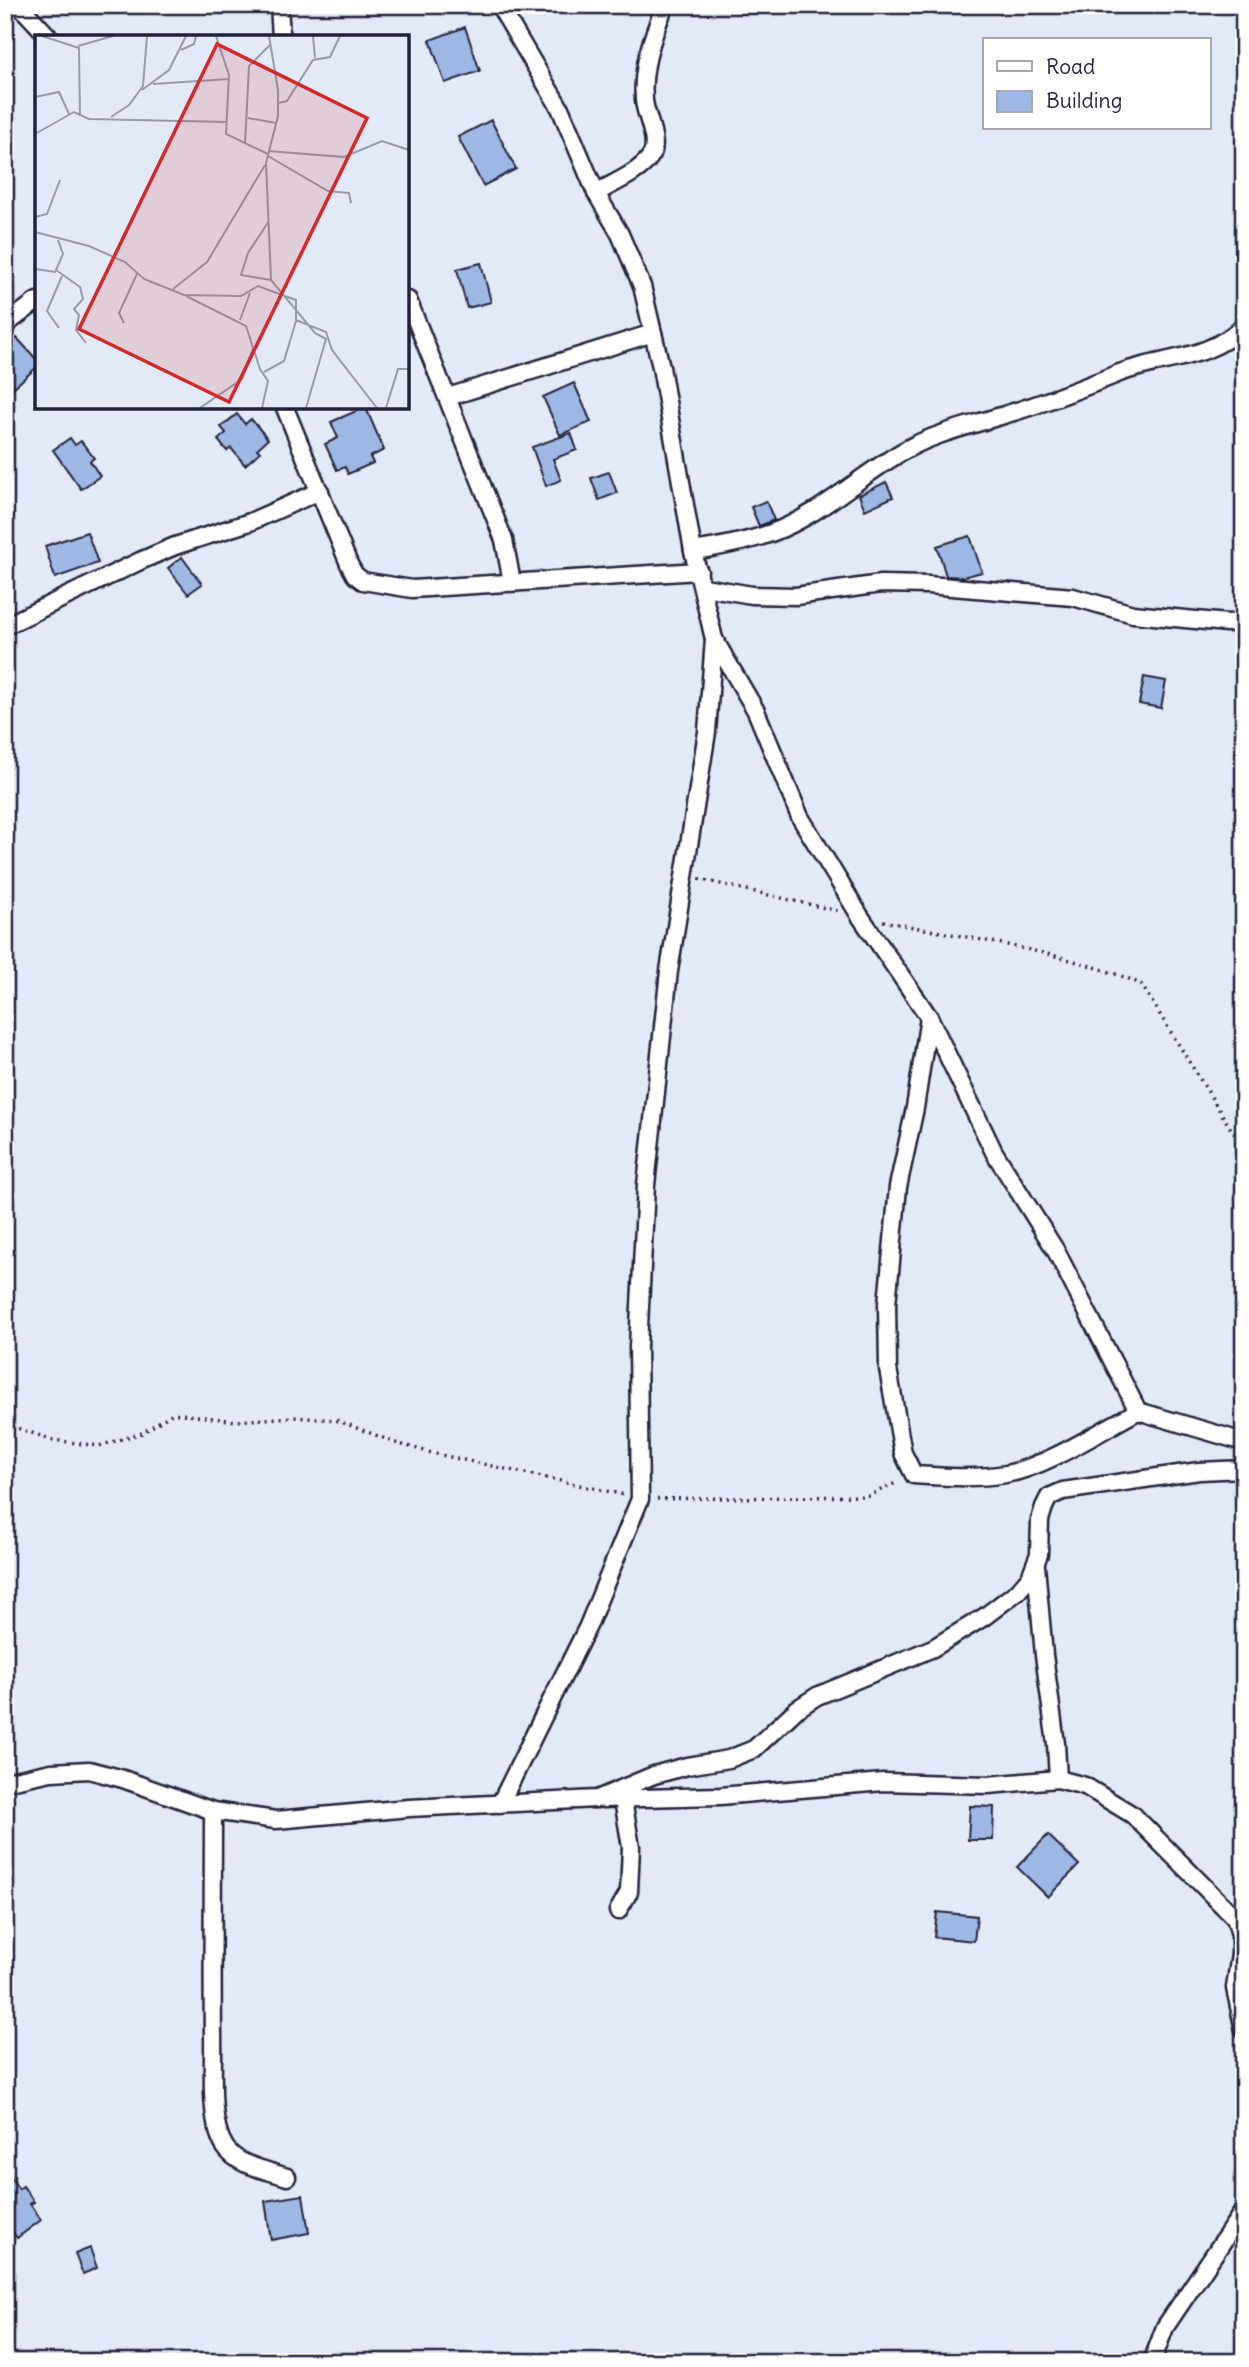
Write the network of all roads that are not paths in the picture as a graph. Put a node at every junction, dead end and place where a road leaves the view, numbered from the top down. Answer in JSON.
{"nodes":[{"id":1,"x":19,"y":5,"type":"edge"},
{"id":2,"x":279,"y":5,"type":"edge"},
{"id":3,"x":499,"y":5,"type":"edge"},
{"id":4,"x":665,"y":5,"type":"edge"},
{"id":5,"x":47,"y":35,"type":"edge"},
{"id":6,"x":281,"y":35,"type":"edge"},
{"id":7,"x":596,"y":193,"type":"junction"},
{"id":8,"x":35,"y":302,"type":"edge"},
{"id":9,"x":410,"y":304,"type":"edge"},
{"id":10,"x":5,"y":325,"type":"edge"},
{"id":11,"x":1244,"y":325,"type":"edge"},
{"id":12,"x":653,"y":332,"type":"junction"},
{"id":13,"x":448,"y":397,"type":"junction"},
{"id":14,"x":286,"y":410,"type":"edge"},
{"id":15,"x":320,"y":491,"type":"junction"},
{"id":16,"x":694,"y":551,"type":"junction"},
{"id":17,"x":699,"y":571,"type":"junction"},
{"id":18,"x":512,"y":582,"type":"junction"},
{"id":19,"x":704,"y":587,"type":"junction"},
{"id":20,"x":1244,"y":622,"type":"edge"},
{"id":21,"x":5,"y":626,"type":"edge"},
{"id":22,"x":714,"y":639,"type":"junction"},
{"id":23,"x":929,"y":1017,"type":"junction"},
{"id":24,"x":1138,"y":1411,"type":"junction"},
{"id":25,"x":1244,"y":1442,"type":"edge"},
{"id":26,"x":1244,"y":1469,"type":"edge"},
{"id":27,"x":1036,"y":1565,"type":"junction"},
{"id":28,"x":1058,"y":1779,"type":"junction"},
{"id":29,"x":5,"y":1782,"type":"edge"},
{"id":30,"x":597,"y":1798,"type":"junction"},
{"id":31,"x":624,"y":1800,"type":"junction"},
{"id":32,"x":500,"y":1804,"type":"junction"},
{"id":33,"x":214,"y":1811,"type":"junction"},
{"id":34,"x":618,"y":1911,"type":"dead end"},
{"id":35,"x":1239,"y":1922,"type":"edge"},
{"id":36,"x":1244,"y":2030,"type":"edge"},
{"id":37,"x":287,"y":2177,"type":"dead end"},
{"id":38,"x":1244,"y":2210,"type":"edge"},
{"id":39,"x":1152,"y":2362,"type":"edge"}],
"edges":[{"from":1,"to":5,"type":"street"},
{"from":2,"to":6,"type":"street"},
{"from":3,"to":7,"type":"street"},
{"from":4,"to":7,"type":"street"},
{"from":7,"to":12,"type":"street"},
{"from":8,"to":10,"type":"street"},
{"from":9,"to":13,"type":"street"},
{"from":11,"to":16,"type":"street"},
{"from":12,"to":13,"type":"street"},
{"from":12,"to":16,"type":"street"},
{"from":13,"to":18,"type":"street"},
{"from":14,"to":15,"type":"street"},
{"from":15,"to":18,"type":"street"},
{"from":15,"to":21,"type":"street"},
{"from":16,"to":17,"type":"street"},
{"from":17,"to":18,"type":"street"},
{"from":17,"to":19,"type":"street"},
{"from":19,"to":20,"type":"street"},
{"from":19,"to":22,"type":"street"},
{"from":22,"to":23,"type":"street"},
{"from":22,"to":32,"type":"street"},
{"from":23,"to":24,"type":"street"},
{"from":23,"to":24,"type":"street"},
{"from":24,"to":25,"type":"street"},
{"from":26,"to":27,"type":"street"},
{"from":27,"to":28,"type":"street"},
{"from":27,"to":30,"type":"street"},
{"from":28,"to":31,"type":"street"},
{"from":28,"to":35,"type":"street"},
{"from":29,"to":33,"type":"street"},
{"from":30,"to":31,"type":"street"},
{"from":30,"to":32,"type":"street"},
{"from":31,"to":34,"type":"street"},
{"from":32,"to":33,"type":"street"},
{"from":33,"to":37,"type":"street"},
{"from":35,"to":36,"type":"street"},
{"from":38,"to":39,"type":"street"}]}
